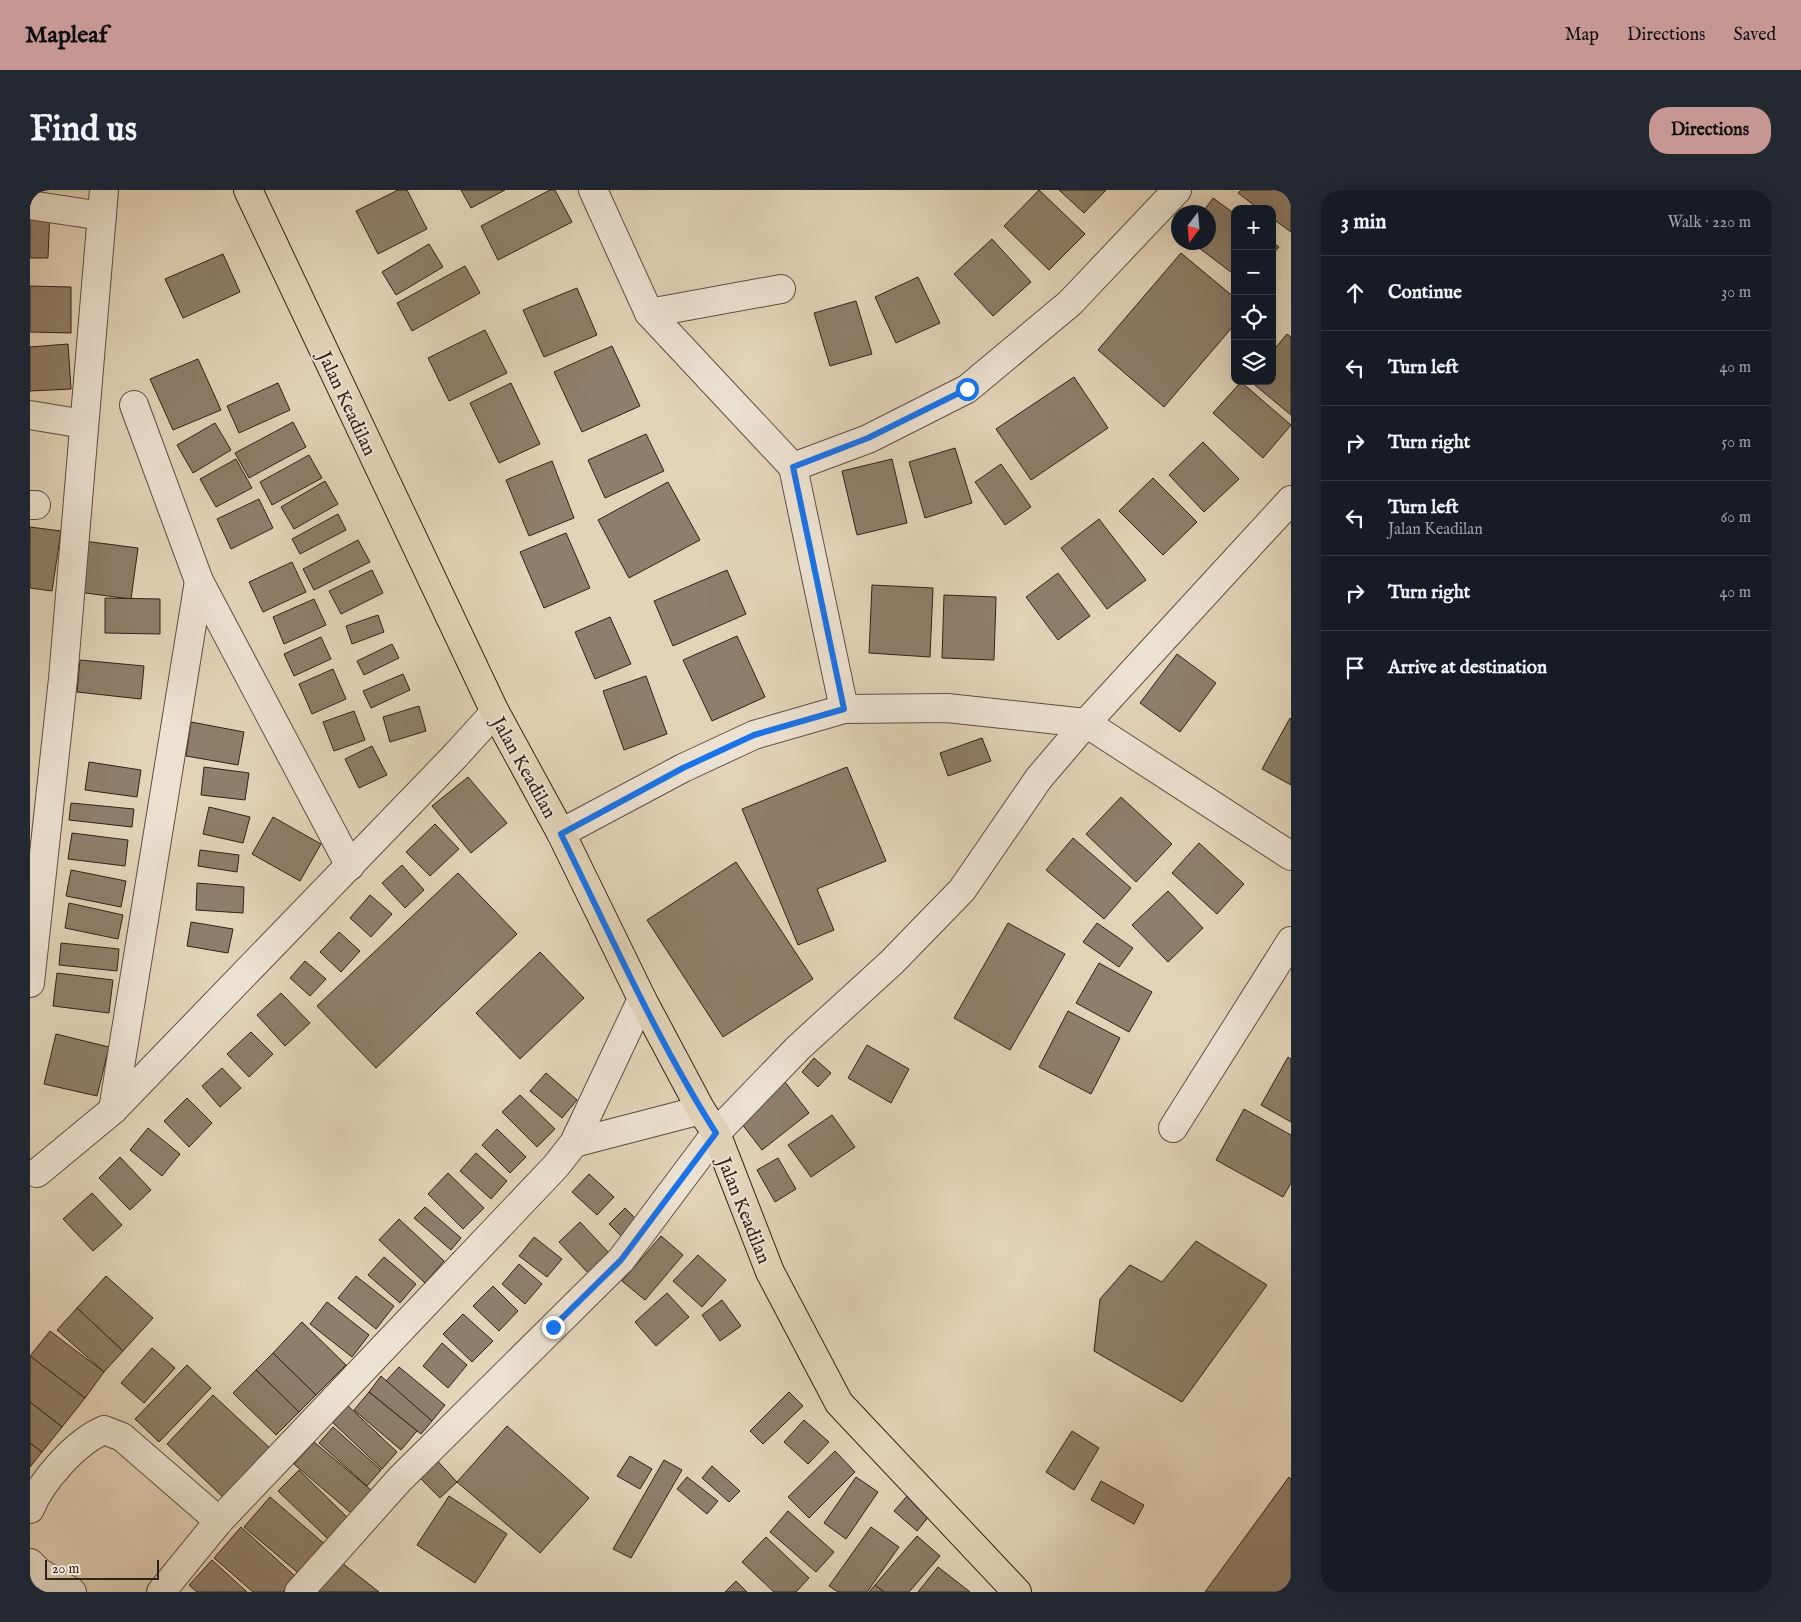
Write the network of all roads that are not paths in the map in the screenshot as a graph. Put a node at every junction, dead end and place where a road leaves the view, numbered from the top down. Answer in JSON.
{"nodes":[{"id":1,"x":248,"y":190,"type":"edge"},
{"id":2,"x":593,"y":190,"type":"edge"},
{"id":3,"x":1177,"y":190,"type":"edge"},
{"id":4,"x":103,"y":203,"type":"edge"},
{"id":5,"x":30,"y":205,"type":"edge"},
{"id":6,"x":781,"y":289,"type":"dead end"},
{"id":7,"x":649,"y":313,"type":"junction"},
{"id":8,"x":134,"y":405,"type":"dead end"},
{"id":9,"x":30,"y":415,"type":"edge"},
{"id":10,"x":84,"y":424,"type":"junction"},
{"id":11,"x":793,"y":467,"type":"junction"},
{"id":12,"x":1291,"y":500,"type":"edge"},
{"id":13,"x":199,"y":581,"type":"junction"},
{"id":14,"x":844,"y":709,"type":"junction"},
{"id":15,"x":495,"y":712,"type":"junction"},
{"id":16,"x":1086,"y":723,"type":"junction"},
{"id":17,"x":561,"y":834,"type":"junction"},
{"id":18,"x":37,"y":855,"type":"edge"},
{"id":19,"x":1291,"y":856,"type":"edge"},
{"id":20,"x":350,"y":866,"type":"junction"},
{"id":21,"x":1291,"y":941,"type":"edge"},
{"id":22,"x":30,"y":983,"type":"edge"},
{"id":23,"x":642,"y":999,"type":"junction"},
{"id":24,"x":113,"y":1110,"type":"junction"},
{"id":25,"x":701,"y":1110,"type":"junction"},
{"id":26,"x":1174,"y":1128,"type":"dead end"},
{"id":27,"x":716,"y":1133,"type":"junction"},
{"id":28,"x":574,"y":1143,"type":"junction"},
{"id":29,"x":37,"y":1173,"type":"dead end"},
{"id":30,"x":30,"y":1509,"type":"edge"},
{"id":31,"x":219,"y":1521,"type":"junction"},
{"id":32,"x":33,"y":1568,"type":"edge"},
{"id":33,"x":72,"y":1592,"type":"edge"},
{"id":34,"x":161,"y":1592,"type":"edge"},
{"id":35,"x":298,"y":1592,"type":"edge"},
{"id":36,"x":1017,"y":1592,"type":"edge"}],
"edges":[{"from":1,"to":15,"type":"main road","name":"Jalan Keadilan"},
{"from":2,"to":7,"type":"street"},
{"from":3,"to":11,"type":"street"},
{"from":4,"to":5,"type":"street"},
{"from":4,"to":10,"type":"street"},
{"from":6,"to":7,"type":"street"},
{"from":7,"to":11,"type":"street"},
{"from":8,"to":13,"type":"street"},
{"from":9,"to":10,"type":"street"},
{"from":10,"to":18,"type":"street"},
{"from":11,"to":14,"type":"street"},
{"from":12,"to":16,"type":"street"},
{"from":13,"to":20,"type":"street"},
{"from":13,"to":24,"type":"street"},
{"from":14,"to":16,"type":"street"},
{"from":14,"to":17,"type":"street"},
{"from":15,"to":17,"type":"main road","name":"Jalan Keadilan"},
{"from":15,"to":20,"type":"street"},
{"from":16,"to":19,"type":"street"},
{"from":16,"to":27,"type":"street"},
{"from":17,"to":23,"type":"main road","name":"Jalan Keadilan"},
{"from":18,"to":22,"type":"street"},
{"from":20,"to":24,"type":"street"},
{"from":21,"to":26,"type":"street"},
{"from":23,"to":25,"type":"main road","name":"Jalan Keadilan"},
{"from":23,"to":28,"type":"street"},
{"from":24,"to":29,"type":"street"},
{"from":25,"to":27,"type":"main road","name":"Jalan Keadilan"},
{"from":25,"to":28,"type":"street"},
{"from":27,"to":35,"type":"street"},
{"from":27,"to":36,"type":"main road","name":"Jalan Keadilan"},
{"from":28,"to":31,"type":"street"},
{"from":30,"to":31,"type":"street"},
{"from":31,"to":34,"type":"street"},
{"from":32,"to":33,"type":"street"}]}
